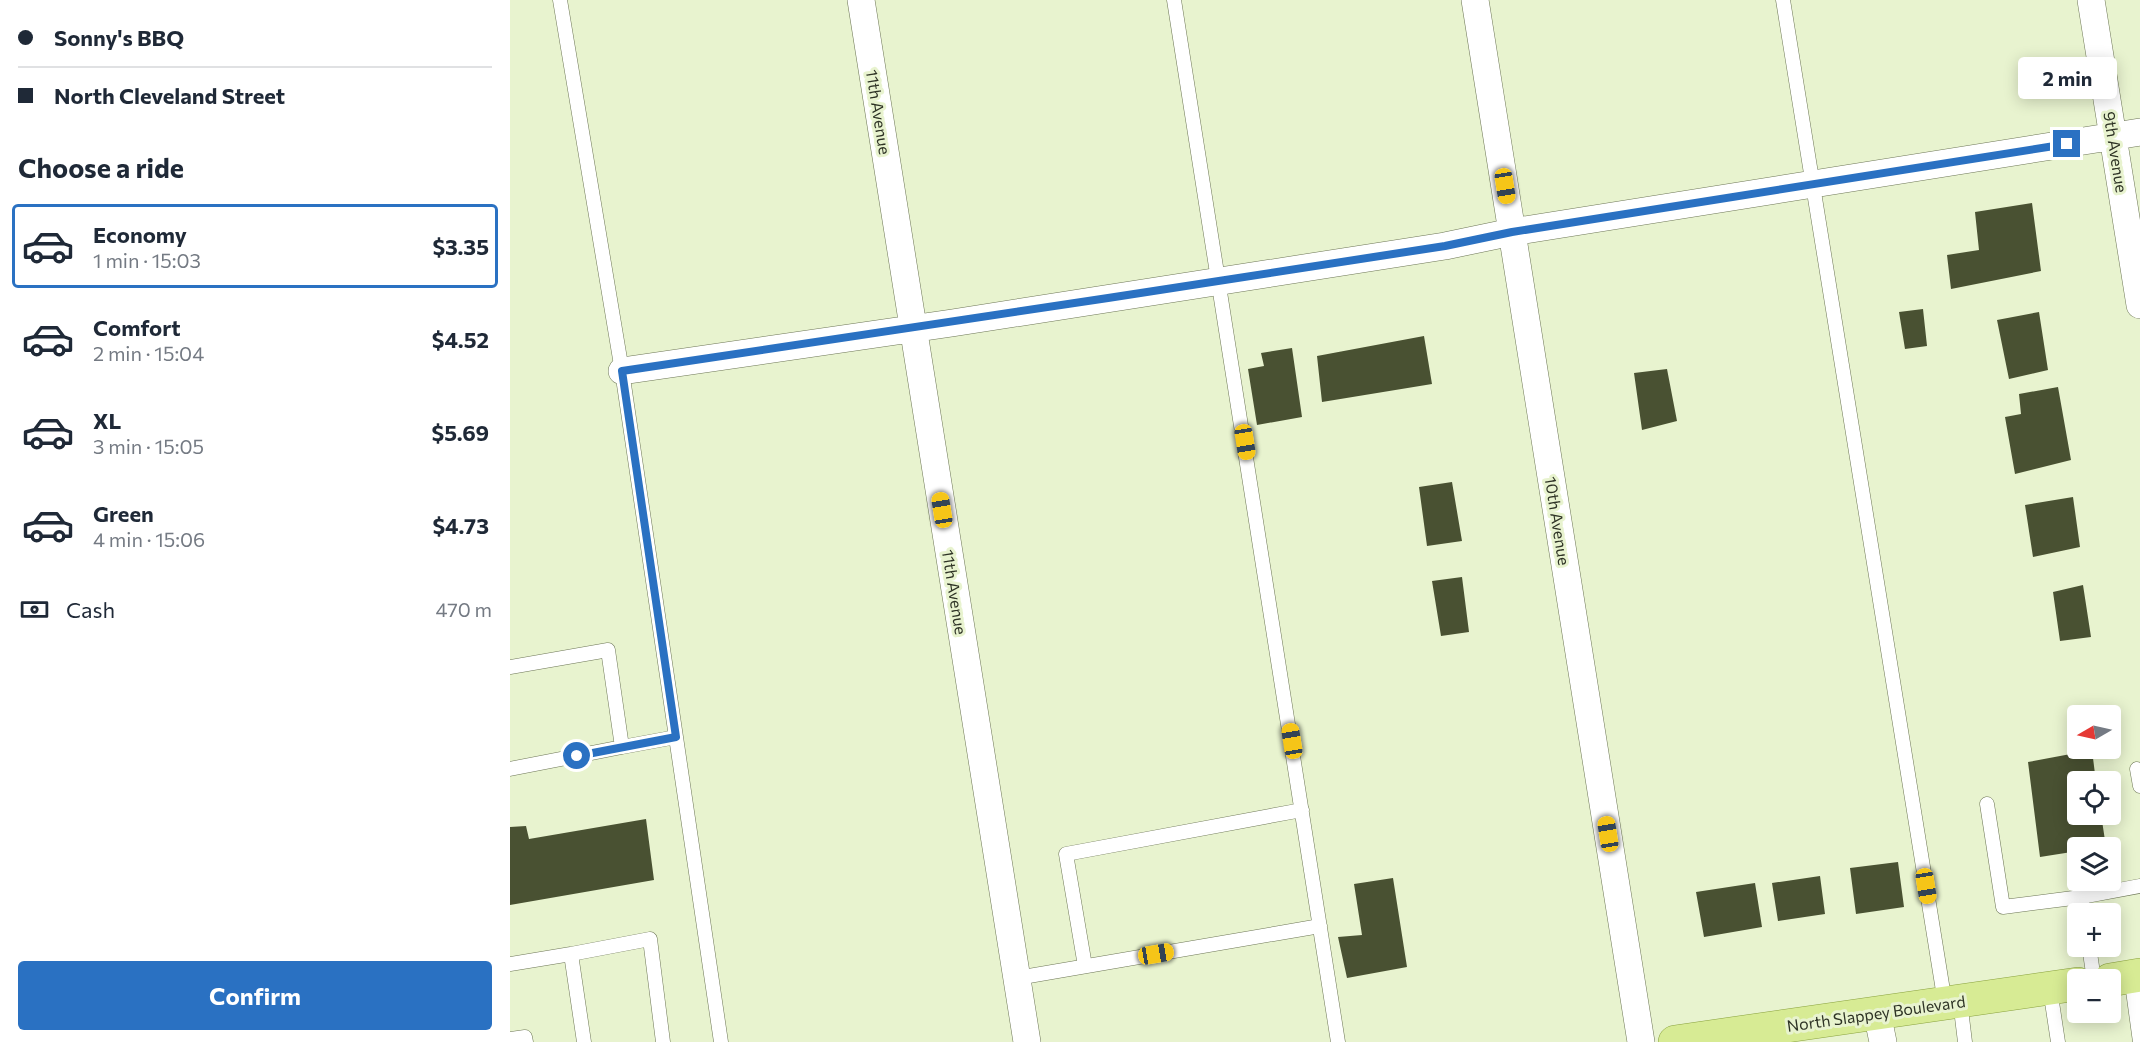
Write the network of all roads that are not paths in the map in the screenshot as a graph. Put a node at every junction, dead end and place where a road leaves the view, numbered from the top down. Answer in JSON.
{"nodes":[{"id":1,"x":560,"y":0,"type":"edge"},
{"id":2,"x":861,"y":0,"type":"edge"},
{"id":3,"x":1174,"y":0,"type":"edge"},
{"id":4,"x":1475,"y":0,"type":"edge"},
{"id":5,"x":1783,"y":0,"type":"edge"},
{"id":6,"x":2091,"y":0,"type":"edge"},
{"id":7,"x":2140,"y":132,"type":"edge"},
{"id":8,"x":2113,"y":137,"type":"junction"},
{"id":9,"x":1814,"y":185,"type":"junction"},
{"id":10,"x":1512,"y":232,"type":"junction"},
{"id":11,"x":1220,"y":281,"type":"junction"},
{"id":12,"x":2140,"y":305,"type":"edge"},
{"id":13,"x":914,"y":327,"type":"junction"},
{"id":14,"x":622,"y":371,"type":"junction"},
{"id":15,"x":510,"y":667,"type":"edge"},
{"id":16,"x":676,"y":737,"type":"junction"},
{"id":17,"x":622,"y":747,"type":"junction"},
{"id":18,"x":510,"y":769,"type":"edge"},
{"id":19,"x":2137,"y":769,"type":"dead end"},
{"id":20,"x":2140,"y":786,"type":"edge"},
{"id":21,"x":1987,"y":804,"type":"dead end"},
{"id":22,"x":1302,"y":810,"type":"junction"},
{"id":23,"x":2140,"y":886,"type":"edge"},
{"id":24,"x":2081,"y":897,"type":"junction"},
{"id":25,"x":2082,"y":903,"type":"edge"},
{"id":26,"x":1320,"y":926,"type":"junction"},
{"id":27,"x":571,"y":954,"type":"junction"},
{"id":28,"x":510,"y":964,"type":"edge"},
{"id":29,"x":1085,"y":966,"type":"junction"},
{"id":30,"x":2127,"y":977,"type":"edge"},
{"id":31,"x":1017,"y":978,"type":"junction"},
{"id":32,"x":2064,"y":986,"type":"edge"},
{"id":33,"x":1953,"y":1002,"type":"junction"},
{"id":34,"x":1880,"y":1028,"type":"edge"},
{"id":35,"x":510,"y":1039,"type":"edge"},
{"id":36,"x":1694,"y":1041,"type":"edge"},
{"id":37,"x":526,"y":1042,"type":"edge"},
{"id":38,"x":584,"y":1042,"type":"edge"},
{"id":39,"x":663,"y":1042,"type":"edge"},
{"id":40,"x":721,"y":1042,"type":"edge"},
{"id":41,"x":1028,"y":1042,"type":"edge"},
{"id":42,"x":1338,"y":1042,"type":"edge"},
{"id":43,"x":1641,"y":1042,"type":"edge"},
{"id":44,"x":1965,"y":1042,"type":"edge"},
{"id":45,"x":2058,"y":1042,"type":"edge"},
{"id":46,"x":2140,"y":1042,"type":"edge"}],
"edges":[{"from":1,"to":14,"type":"lane"},
{"from":2,"to":13,"type":"street","name":"11th Avenue"},
{"from":3,"to":11,"type":"lane"},
{"from":4,"to":10,"type":"street","name":"10th Avenue"},
{"from":5,"to":9,"type":"lane"},
{"from":6,"to":8,"type":"street","name":"9th Avenue"},
{"from":7,"to":8,"type":"street"},
{"from":8,"to":9,"type":"street"},
{"from":8,"to":12,"type":"street","name":"9th Avenue"},
{"from":9,"to":10,"type":"street"},
{"from":9,"to":33,"type":"lane"},
{"from":10,"to":11,"type":"street"},
{"from":10,"to":43,"type":"street","name":"10th Avenue"},
{"from":11,"to":13,"type":"street"},
{"from":11,"to":22,"type":"lane"},
{"from":13,"to":14,"type":"street"},
{"from":13,"to":31,"type":"street","name":"11th Avenue"},
{"from":14,"to":16,"type":"lane"},
{"from":15,"to":17,"type":"lane"},
{"from":16,"to":17,"type":"lane"},
{"from":16,"to":40,"type":"lane"},
{"from":17,"to":18,"type":"lane"},
{"from":19,"to":20,"type":"lane"},
{"from":21,"to":24,"type":"lane"},
{"from":22,"to":26,"type":"lane"},
{"from":22,"to":29,"type":"lane"},
{"from":23,"to":24,"type":"lane"},
{"from":24,"to":25,"type":"lane"},
{"from":26,"to":29,"type":"lane"},
{"from":26,"to":42,"type":"lane"},
{"from":27,"to":28,"type":"lane"},
{"from":27,"to":38,"type":"lane"},
{"from":27,"to":39,"type":"lane"},
{"from":29,"to":31,"type":"lane"},
{"from":30,"to":46,"type":"lane"},
{"from":31,"to":41,"type":"street","name":"11th Avenue"},
{"from":32,"to":33,"type":"main road","name":"North Slappey Boulevard"},
{"from":32,"to":45,"type":"lane"},
{"from":33,"to":34,"type":"main road","name":"North Slappey Boulevard"},
{"from":33,"to":44,"type":"lane"},
{"from":34,"to":36,"type":"main road","name":"North Slappey Boulevard"},
{"from":35,"to":37,"type":"lane"}]}
